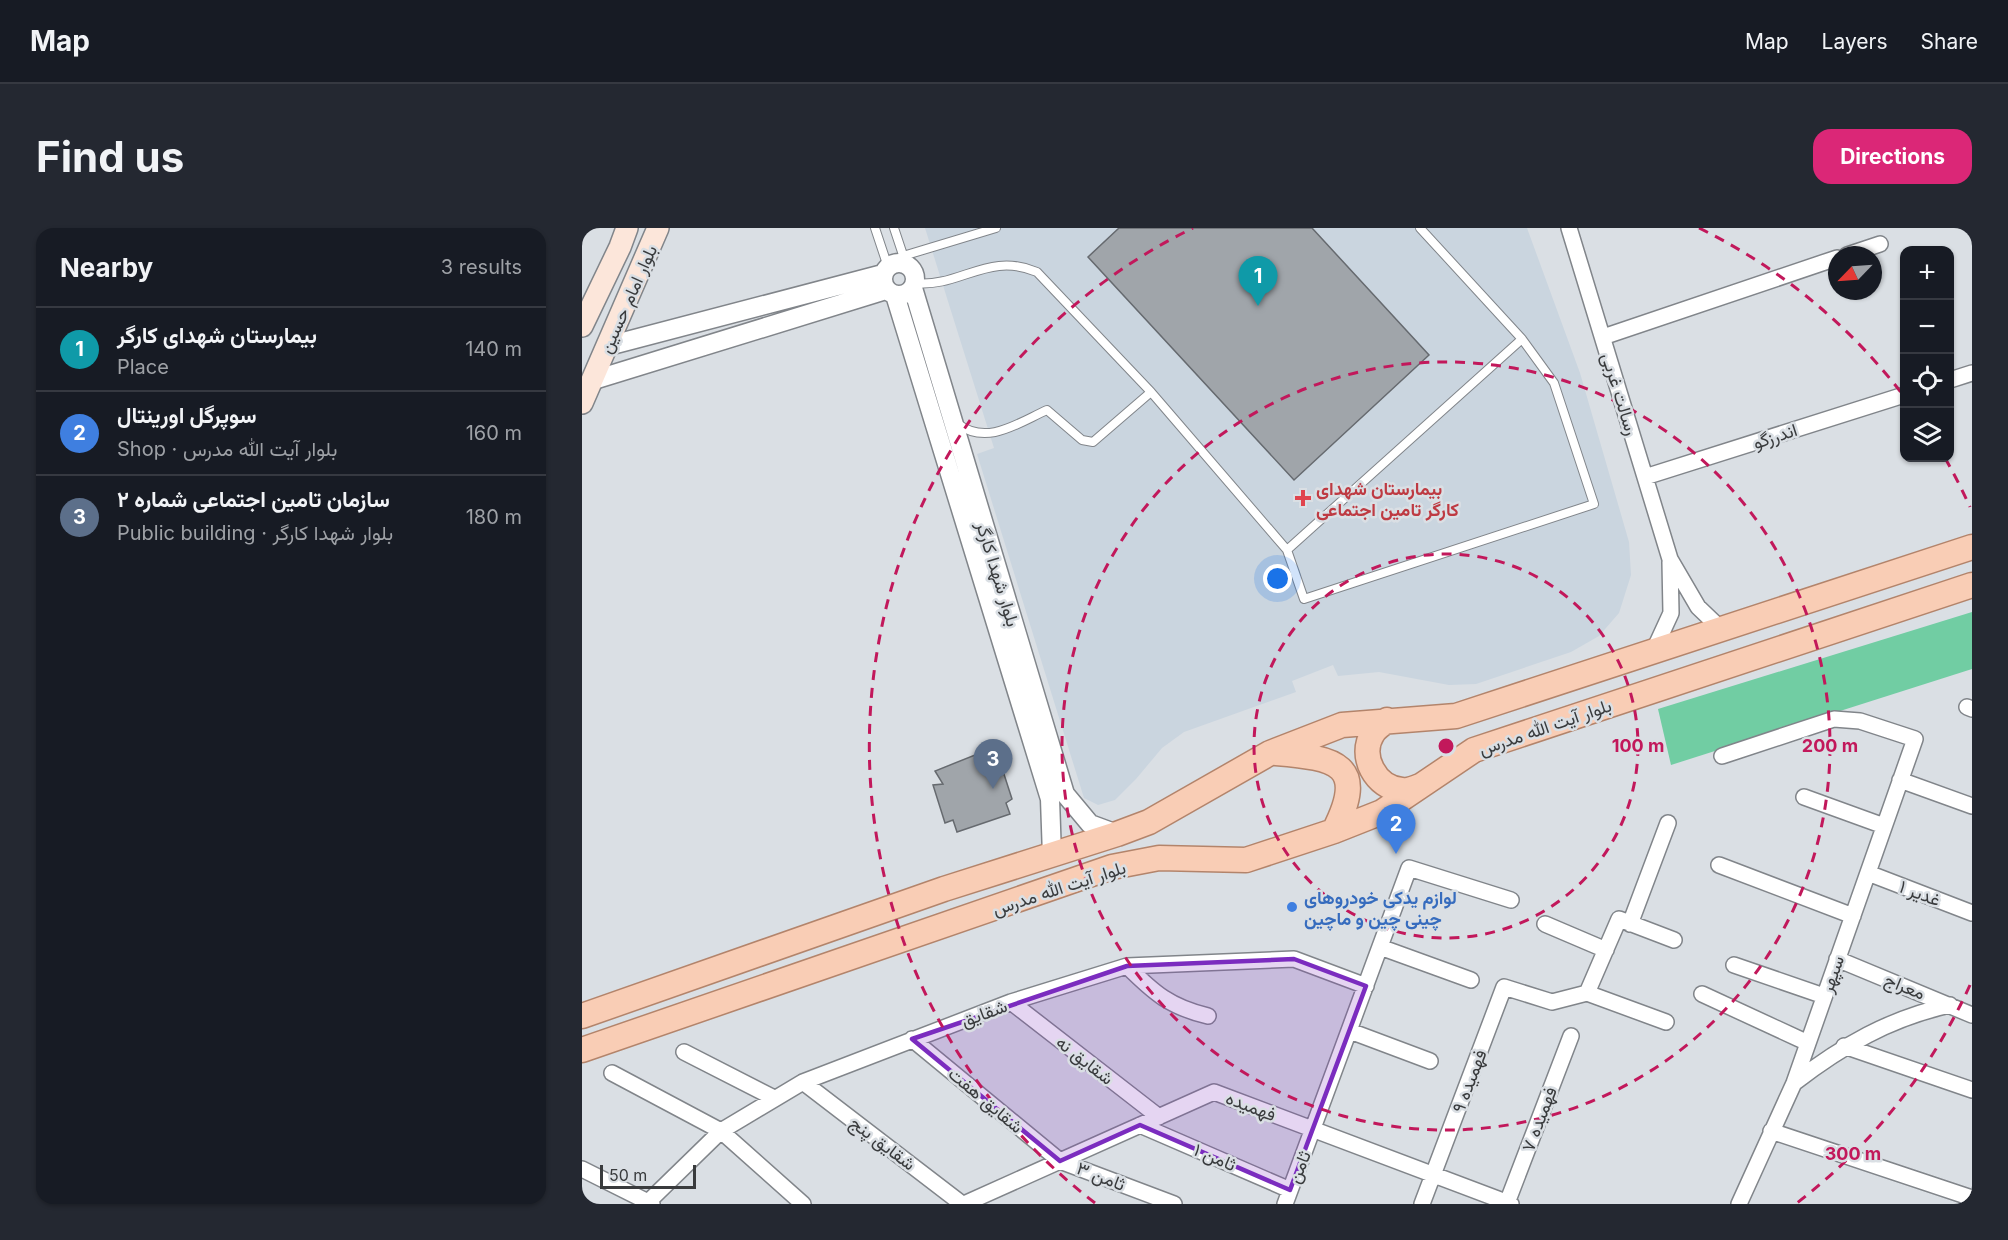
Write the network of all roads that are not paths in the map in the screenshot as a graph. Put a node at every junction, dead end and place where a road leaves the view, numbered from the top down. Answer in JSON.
{"nodes":[{"id":1,"x":627,"y":228,"type":"edge"},
{"id":2,"x":658,"y":228,"type":"edge"},
{"id":3,"x":875,"y":228,"type":"edge"},
{"id":4,"x":894,"y":228,"type":"edge"},
{"id":5,"x":996,"y":228,"type":"edge"},
{"id":6,"x":1420,"y":228,"type":"edge"},
{"id":7,"x":1569,"y":228,"type":"edge"},
{"id":8,"x":1880,"y":244,"type":"dead end"},
{"id":9,"x":1874,"y":246,"type":"edge"},
{"id":10,"x":1828,"y":261,"type":"edge"},
{"id":11,"x":893,"y":274,"type":"junction"},
{"id":12,"x":918,"y":285,"type":"junction"},
{"id":13,"x":590,"y":296,"type":"edge"},
{"id":14,"x":582,"y":326,"type":"edge"},
{"id":15,"x":1603,"y":337,"type":"junction"},
{"id":16,"x":1522,"y":339,"type":"junction"},
{"id":17,"x":608,"y":346,"type":"junction"},
{"id":18,"x":1972,"y":373,"type":"edge"},
{"id":19,"x":1954,"y":379,"type":"edge"},
{"id":20,"x":594,"y":380,"type":"junction"},
{"id":21,"x":1151,"y":392,"type":"junction"},
{"id":22,"x":1900,"y":396,"type":"edge"},
{"id":23,"x":582,"y":403,"type":"edge"},
{"id":24,"x":952,"y":420,"type":"junction"},
{"id":25,"x":1645,"y":477,"type":"junction"},
{"id":26,"x":1972,"y":547,"type":"edge"},
{"id":27,"x":1287,"y":550,"type":"junction"},
{"id":28,"x":1670,"y":559,"type":"junction"},
{"id":29,"x":1972,"y":585,"type":"edge"},
{"id":30,"x":1721,"y":629,"type":"junction"},
{"id":31,"x":1654,"y":650,"type":"junction"},
{"id":32,"x":1387,"y":720,"type":"junction"},
{"id":33,"x":1270,"y":753,"type":"junction"},
{"id":34,"x":1722,"y":756,"type":"dead end"},
{"id":35,"x":1900,"y":780,"type":"junction"},
{"id":36,"x":1422,"y":786,"type":"junction"},
{"id":37,"x":1804,"y":797,"type":"dead end"},
{"id":38,"x":1972,"y":806,"type":"edge"},
{"id":39,"x":1668,"y":823,"type":"dead end"},
{"id":40,"x":1884,"y":826,"type":"junction"},
{"id":41,"x":1334,"y":831,"type":"junction"},
{"id":42,"x":1118,"y":834,"type":"junction"},
{"id":43,"x":1052,"y":856,"type":"junction"},
{"id":44,"x":1719,"y":865,"type":"dead end"},
{"id":45,"x":1868,"y":873,"type":"junction"},
{"id":46,"x":1511,"y":900,"type":"dead end"},
{"id":47,"x":1972,"y":913,"type":"edge"},
{"id":48,"x":1852,"y":916,"type":"junction"},
{"id":49,"x":1545,"y":924,"type":"dead end"},
{"id":50,"x":1630,"y":924,"type":"junction"},
{"id":51,"x":1674,"y":940,"type":"dead end"},
{"id":52,"x":1380,"y":947,"type":"junction"},
{"id":53,"x":1606,"y":950,"type":"junction"},
{"id":54,"x":1838,"y":959,"type":"junction"},
{"id":55,"x":1734,"y":965,"type":"dead end"},
{"id":56,"x":1127,"y":966,"type":"junction"},
{"id":57,"x":1471,"y":980,"type":"dead end"},
{"id":58,"x":1366,"y":986,"type":"junction"},
{"id":59,"x":1587,"y":993,"type":"junction"},
{"id":60,"x":1702,"y":994,"type":"dead end"},
{"id":61,"x":1824,"y":996,"type":"junction"},
{"id":62,"x":1011,"y":1002,"type":"junction"},
{"id":63,"x":1950,"y":1005,"type":"junction"},
{"id":64,"x":1972,"y":1015,"type":"edge"},
{"id":65,"x":582,"y":1016,"type":"edge"},
{"id":66,"x":1208,"y":1016,"type":"dead end"},
{"id":67,"x":1666,"y":1022,"type":"dead end"},
{"id":68,"x":1350,"y":1031,"type":"junction"},
{"id":69,"x":1571,"y":1036,"type":"dead end"},
{"id":70,"x":912,"y":1039,"type":"junction"},
{"id":71,"x":1808,"y":1043,"type":"junction"},
{"id":72,"x":1844,"y":1046,"type":"junction"},
{"id":73,"x":582,"y":1050,"type":"edge"},
{"id":74,"x":684,"y":1052,"type":"dead end"},
{"id":75,"x":1430,"y":1061,"type":"dead end"},
{"id":76,"x":612,"y":1073,"type":"dead end"},
{"id":77,"x":803,"y":1082,"type":"junction"},
{"id":78,"x":1794,"y":1083,"type":"junction"},
{"id":79,"x":1972,"y":1090,"type":"edge"},
{"id":80,"x":774,"y":1098,"type":"junction"},
{"id":81,"x":1159,"y":1117,"type":"junction"},
{"id":82,"x":1140,"y":1125,"type":"junction"},
{"id":83,"x":1314,"y":1130,"type":"junction"},
{"id":84,"x":722,"y":1131,"type":"junction"},
{"id":85,"x":1771,"y":1131,"type":"junction"},
{"id":86,"x":1060,"y":1161,"type":"junction"},
{"id":87,"x":582,"y":1169,"type":"edge"},
{"id":88,"x":1433,"y":1175,"type":"junction"},
{"id":89,"x":1287,"y":1197,"type":"edge"},
{"id":90,"x":1969,"y":1197,"type":"edge"},
{"id":91,"x":1165,"y":1202,"type":"edge"},
{"id":92,"x":649,"y":1203,"type":"edge"},
{"id":93,"x":1509,"y":1203,"type":"edge"},
{"id":94,"x":803,"y":1204,"type":"edge"},
{"id":95,"x":963,"y":1204,"type":"edge"},
{"id":96,"x":1422,"y":1204,"type":"edge"},
{"id":97,"x":1739,"y":1204,"type":"edge"}],
"edges":[{"from":1,"to":13,"type":"main road","name":"بلوار امام حسین"},
{"from":2,"to":17,"type":"main road","name":"بلوار امام حسین"},
{"from":3,"to":11,"type":"lane","name":"بلوار شهدا کارگر"},
{"from":4,"to":11,"type":"lane","name":"بلوار شهدا کارگر"},
{"from":5,"to":11,"type":"lane"},
{"from":6,"to":16,"type":"lane"},
{"from":7,"to":15,"type":"street","name":"رسالت غربی"},
{"from":8,"to":9,"type":"street"},
{"from":10,"to":15,"type":"street"},
{"from":11,"to":12,"type":"street","name":"بلوار شهدا کارگر"},
{"from":11,"to":12,"type":"street"},
{"from":11,"to":17,"type":"street"},
{"from":11,"to":20,"type":"street"},
{"from":11,"to":43,"type":"street","name":"بلوار شهدا کارگر"},
{"from":12,"to":21,"type":"lane"},
{"from":12,"to":24,"type":"street","name":"بلوار شهدا کارگر"},
{"from":13,"to":14,"type":"main road","name":"بلوار امام حسین"},
{"from":15,"to":25,"type":"street","name":"رسالت غربی"},
{"from":16,"to":27,"type":"lane"},
{"from":16,"to":27,"type":"lane"},
{"from":17,"to":20,"type":"main road","name":"بلوار امام حسین"},
{"from":18,"to":19,"type":"street"},
{"from":20,"to":23,"type":"main road","name":"بلوار امام حسین"},
{"from":21,"to":24,"type":"lane"},
{"from":21,"to":27,"type":"lane"},
{"from":22,"to":25,"type":"street","name":"اندرزگو"},
{"from":24,"to":42,"type":"street","name":"بلوار شهدا کارگر"},
{"from":25,"to":28,"type":"street","name":"رسالت غربی"},
{"from":26,"to":30,"type":"main road","name":"بلوار آیت الله مدرس"},
{"from":28,"to":30,"type":"street","name":"رسالت غربی"},
{"from":28,"to":31,"type":"street","name":"رسالت غربی"},
{"from":29,"to":36,"type":"main road","name":"بلوار آیت الله مدرس"},
{"from":30,"to":31,"type":"main road","name":"بلوار آیت الله مدرس"},
{"from":31,"to":32,"type":"main road","name":"بلوار آیت الله مدرس"},
{"from":32,"to":33,"type":"main road","name":"بلوار آیت الله مدرس"},
{"from":32,"to":36,"type":"main road"},
{"from":33,"to":41,"type":"main road"},
{"from":33,"to":42,"type":"main road","name":"بلوار آیت الله مدرس"},
{"from":34,"to":35,"type":"street","name":"سپهر"},
{"from":35,"to":38,"type":"street"},
{"from":35,"to":40,"type":"street","name":"سپهر"},
{"from":36,"to":41,"type":"main road","name":"بلوار آیت الله مدرس"},
{"from":37,"to":40,"type":"street"},
{"from":39,"to":50,"type":"street"},
{"from":40,"to":45,"type":"street","name":"سپهر"},
{"from":41,"to":73,"type":"main road","name":"بلوار آیت الله مدرس"},
{"from":42,"to":43,"type":"main road","name":"بلوار آیت الله مدرس"},
{"from":43,"to":65,"type":"main road","name":"بلوار آیت الله مدرس"},
{"from":44,"to":48,"type":"street"},
{"from":45,"to":47,"type":"street","name":"غدیر ۱"},
{"from":45,"to":48,"type":"street","name":"سپهر"},
{"from":46,"to":52,"type":"street","name":"ثامن"},
{"from":48,"to":54,"type":"street","name":"سپهر"},
{"from":49,"to":53,"type":"street"},
{"from":50,"to":51,"type":"street"},
{"from":50,"to":53,"type":"street"},
{"from":52,"to":57,"type":"street"},
{"from":52,"to":58,"type":"street","name":"ثامن"},
{"from":53,"to":59,"type":"street"},
{"from":54,"to":61,"type":"street","name":"سپهر"},
{"from":54,"to":63,"type":"street","name":"معراج"},
{"from":55,"to":61,"type":"street"},
{"from":56,"to":58,"type":"street","name":"شقایق"},
{"from":56,"to":62,"type":"street","name":"شقایق"},
{"from":56,"to":66,"type":"street"},
{"from":58,"to":68,"type":"street","name":"ثامن"},
{"from":59,"to":67,"type":"street"},
{"from":59,"to":88,"type":"street","name":"فهمیده ۹"},
{"from":60,"to":71,"type":"street"},
{"from":61,"to":71,"type":"street","name":"سپهر"},
{"from":62,"to":70,"type":"street","name":"شقایق"},
{"from":62,"to":81,"type":"street","name":"شقایق نه"},
{"from":63,"to":64,"type":"street","name":"معراج"},
{"from":63,"to":72,"type":"street"},
{"from":68,"to":75,"type":"street"},
{"from":68,"to":83,"type":"street","name":"ثامن"},
{"from":69,"to":93,"type":"street","name":"فهمیده ۷"},
{"from":70,"to":77,"type":"street","name":"شقایق"},
{"from":70,"to":86,"type":"street","name":"شقایق هفت"},
{"from":71,"to":78,"type":"street","name":"سپهر"},
{"from":72,"to":78,"type":"street"},
{"from":72,"to":79,"type":"street"},
{"from":74,"to":80,"type":"street"},
{"from":76,"to":84,"type":"street"},
{"from":77,"to":80,"type":"street","name":"شقایق"},
{"from":77,"to":95,"type":"street","name":"شقایق پنج"},
{"from":78,"to":85,"type":"street","name":"سپهر"},
{"from":80,"to":84,"type":"street","name":"شقایق"},
{"from":81,"to":82,"type":"street","name":"فهمیده"},
{"from":81,"to":83,"type":"street","name":"فهمیده"},
{"from":82,"to":86,"type":"street","name":"فهمیده"},
{"from":82,"to":89,"type":"street","name":"ثامن ۱"},
{"from":83,"to":88,"type":"street","name":"فهمیده"},
{"from":83,"to":89,"type":"street","name":"ثامن"},
{"from":84,"to":92,"type":"street","name":"شقایق"},
{"from":84,"to":94,"type":"street"},
{"from":85,"to":90,"type":"street"},
{"from":85,"to":97,"type":"street","name":"سپهر"},
{"from":86,"to":91,"type":"street","name":"ثامن ۳"},
{"from":86,"to":95,"type":"street","name":"فهمیده"},
{"from":87,"to":92,"type":"street"},
{"from":88,"to":93,"type":"street","name":"فهمیده"},
{"from":88,"to":96,"type":"street","name":"فهمیده ۹"}]}
